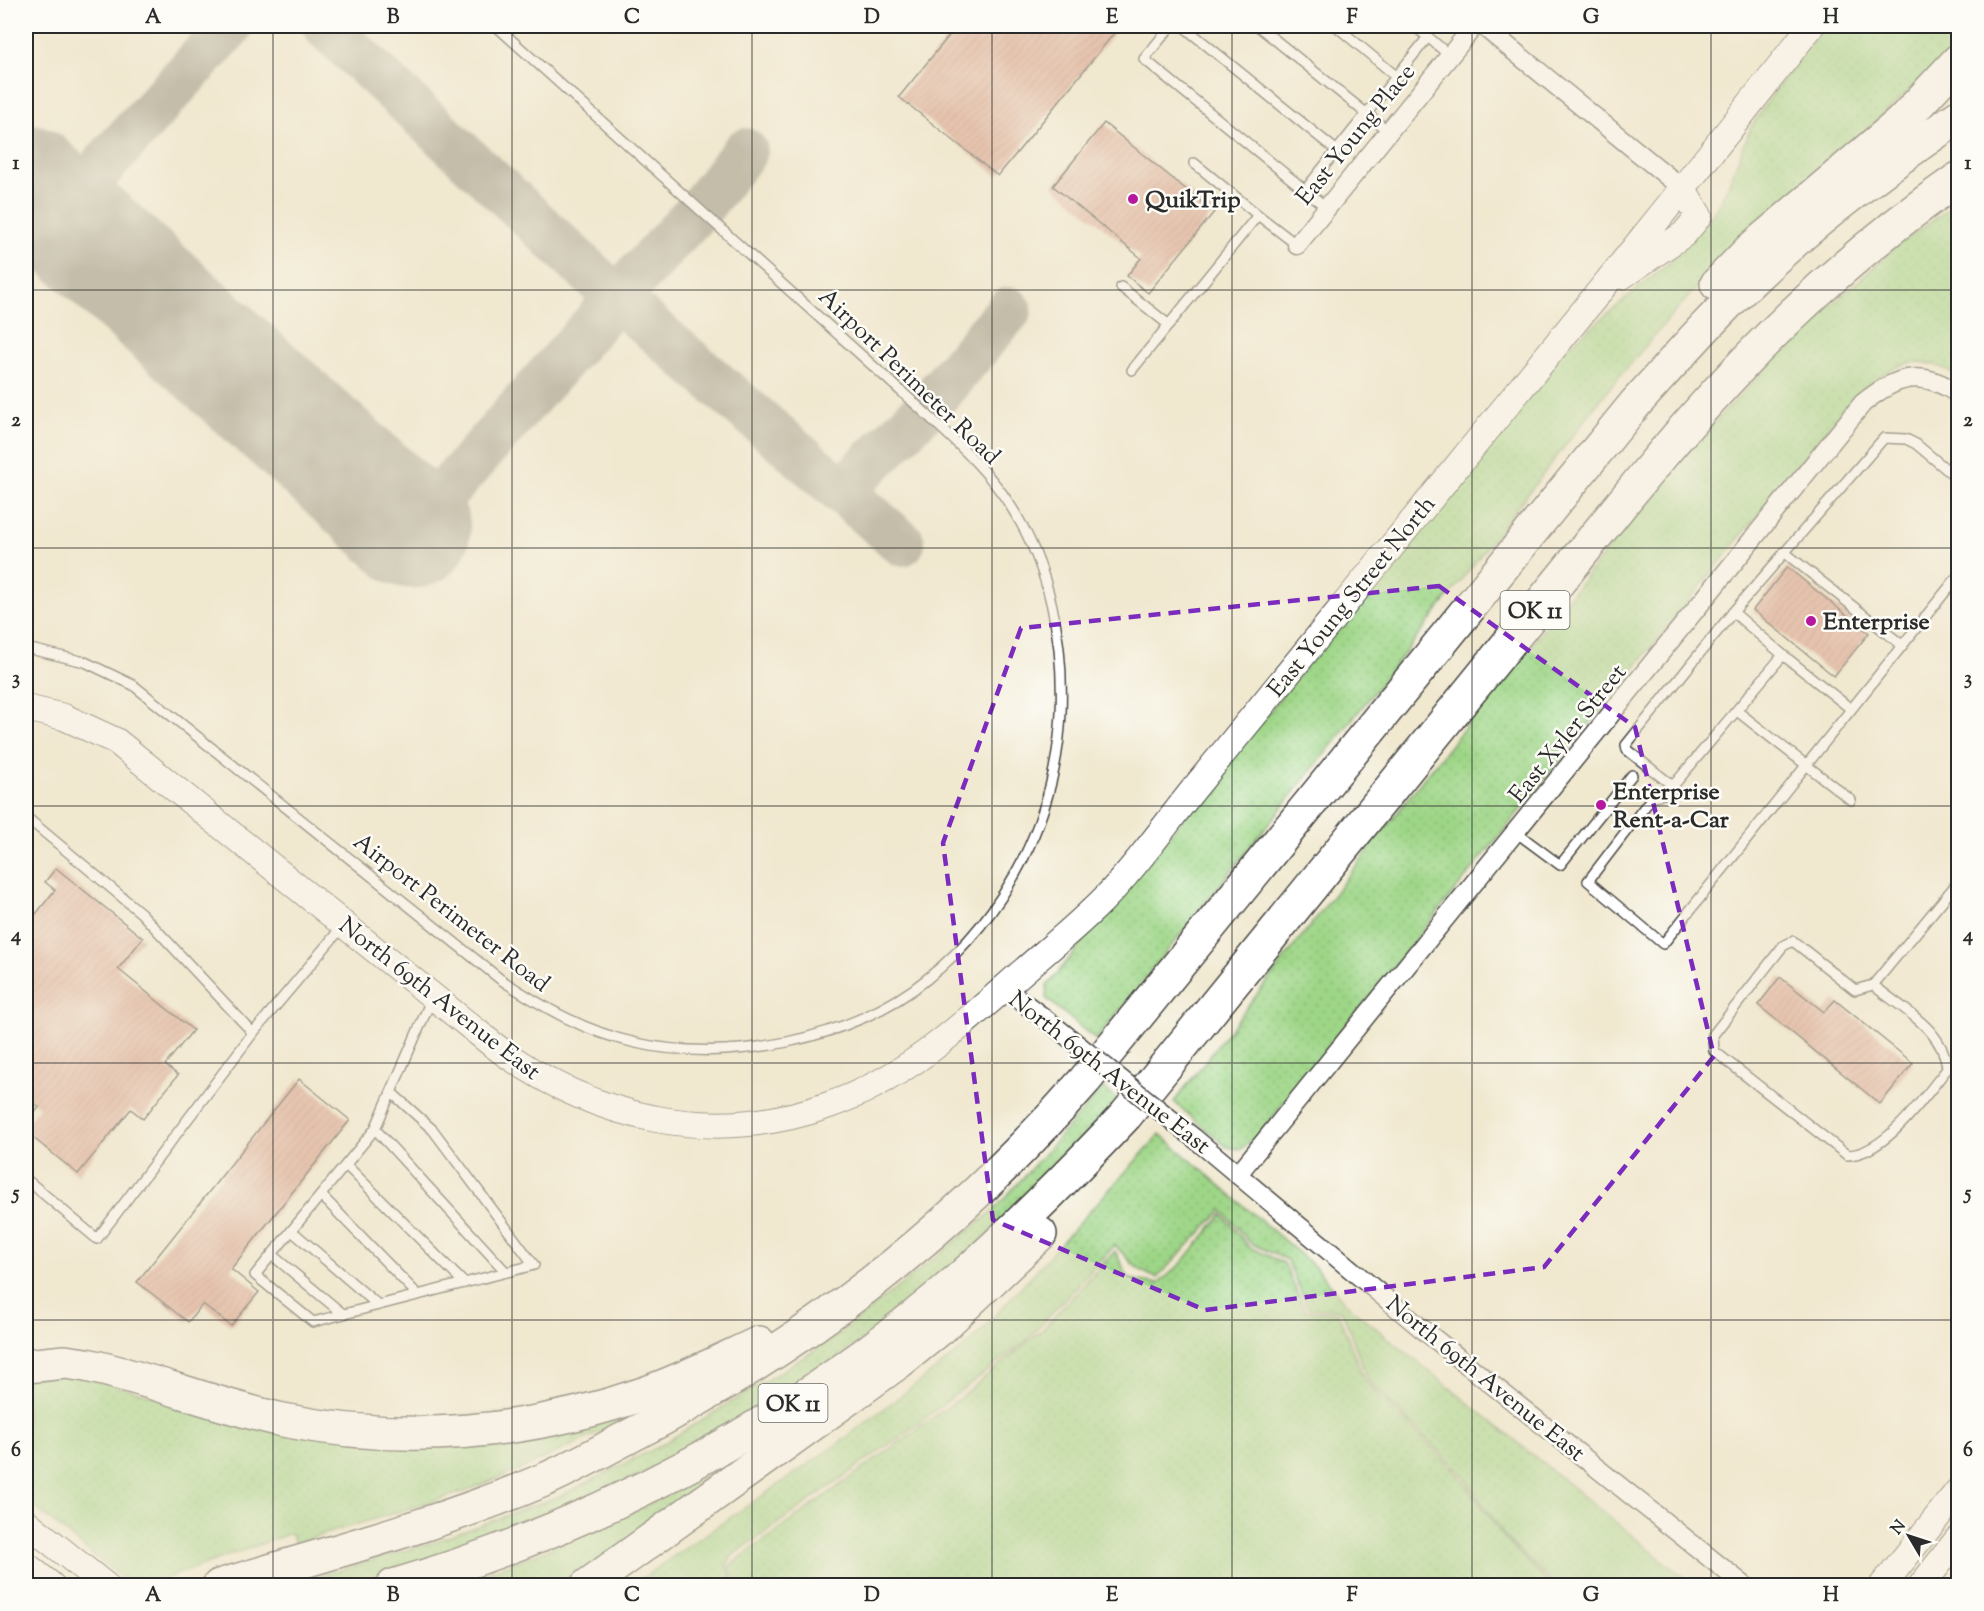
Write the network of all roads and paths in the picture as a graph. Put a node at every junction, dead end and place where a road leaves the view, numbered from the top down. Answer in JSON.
{"nodes":[{"id":1,"x":496,"y":26,"type":"edge"},
{"id":2,"x":1171,"y":26,"type":"edge"},
{"id":3,"x":1183,"y":26,"type":"edge"},
{"id":4,"x":1258,"y":26,"type":"edge"},
{"id":5,"x":1336,"y":26,"type":"edge"},
{"id":6,"x":1414,"y":26,"type":"edge"},
{"id":7,"x":1474,"y":26,"type":"edge"},
{"id":8,"x":1483,"y":26,"type":"edge"},
{"id":9,"x":1811,"y":26,"type":"edge"},
{"id":10,"x":1428,"y":38,"type":"junction"},
{"id":11,"x":1449,"y":56,"type":"junction"},
{"id":12,"x":1959,"y":62,"type":"edge"},
{"id":13,"x":1397,"y":77,"type":"junction"},
{"id":14,"x":1366,"y":114,"type":"junction"},
{"id":15,"x":1959,"y":117,"type":"edge"},
{"id":16,"x":1388,"y":131,"type":"junction"},
{"id":17,"x":1337,"y":151,"type":"junction"},
{"id":18,"x":1194,"y":163,"type":"dead end"},
{"id":19,"x":1959,"y":178,"type":"edge"},
{"id":20,"x":1683,"y":189,"type":"junction"},
{"id":21,"x":1305,"y":190,"type":"junction"},
{"id":22,"x":1327,"y":208,"type":"junction"},
{"id":23,"x":1258,"y":215,"type":"junction"},
{"id":24,"x":1297,"y":244,"type":"joint"},
{"id":25,"x":1121,"y":287,"type":"dead end"},
{"id":26,"x":1169,"y":325,"type":"junction"},
{"id":27,"x":1132,"y":370,"type":"dead end"},
{"id":28,"x":1959,"y":394,"type":"edge"},
{"id":29,"x":1959,"y":479,"type":"edge"},
{"id":30,"x":1784,"y":552,"type":"junction"},
{"id":31,"x":1497,"y":574,"type":"junction"},
{"id":32,"x":1959,"y":576,"type":"edge"},
{"id":33,"x":1733,"y":612,"type":"junction"},
{"id":34,"x":1902,"y":645,"type":"junction"},
{"id":35,"x":26,"y":648,"type":"edge"},
{"id":36,"x":1783,"y":655,"type":"junction"},
{"id":37,"x":26,"y":708,"type":"edge"},
{"id":38,"x":1851,"y":709,"type":"junction"},
{"id":39,"x":1737,"y":711,"type":"junction"},
{"id":40,"x":1806,"y":765,"type":"junction"},
{"id":41,"x":1632,"y":775,"type":"dead end"},
{"id":42,"x":1673,"y":786,"type":"junction"},
{"id":43,"x":1851,"y":800,"type":"dead end"},
{"id":44,"x":26,"y":817,"type":"edge"},
{"id":45,"x":1517,"y":833,"type":"junction"},
{"id":46,"x":1959,"y":882,"type":"edge"},
{"id":47,"x":344,"y":925,"type":"junction"},
{"id":48,"x":1873,"y":986,"type":"junction"},
{"id":49,"x":1004,"y":988,"type":"junction"},
{"id":50,"x":433,"y":996,"type":"junction"},
{"id":51,"x":253,"y":1033,"type":"junction"},
{"id":52,"x":392,"y":1093,"type":"junction"},
{"id":53,"x":1126,"y":1115,"type":"junction"},
{"id":54,"x":375,"y":1129,"type":"junction"},
{"id":55,"x":346,"y":1165,"type":"junction"},
{"id":56,"x":1238,"y":1174,"type":"junction"},
{"id":57,"x":26,"y":1179,"type":"edge"},
{"id":58,"x":321,"y":1195,"type":"junction"},
{"id":59,"x":292,"y":1231,"type":"junction"},
{"id":60,"x":272,"y":1255,"type":"junction"},
{"id":61,"x":506,"y":1272,"type":"junction"},
{"id":62,"x":464,"y":1283,"type":"junction"},
{"id":63,"x":418,"y":1295,"type":"junction"},
{"id":64,"x":850,"y":1300,"type":"junction"},
{"id":65,"x":378,"y":1305,"type":"junction"},
{"id":66,"x":343,"y":1314,"type":"junction"},
{"id":67,"x":26,"y":1366,"type":"edge"},
{"id":68,"x":1959,"y":1491,"type":"edge"},
{"id":69,"x":26,"y":1522,"type":"edge"},
{"id":70,"x":1956,"y":1548,"type":"edge"},
{"id":71,"x":26,"y":1565,"type":"edge"},
{"id":72,"x":52,"y":1586,"type":"edge"},
{"id":73,"x":106,"y":1586,"type":"edge"},
{"id":74,"x":219,"y":1586,"type":"edge"},
{"id":75,"x":393,"y":1586,"type":"edge"},
{"id":76,"x":587,"y":1586,"type":"edge"},
{"id":77,"x":1745,"y":1586,"type":"edge"},
{"id":78,"x":1882,"y":1586,"type":"edge"},
{"id":79,"x":1921,"y":1586,"type":"edge"}],
"edges":[{"from":1,"to":35,"type":"lane","name":"Airport Perimeter Road"},
{"from":2,"to":21,"type":"lane"},
{"from":3,"to":17,"type":"lane"},
{"from":4,"to":14,"type":"lane"},
{"from":5,"to":13,"type":"lane"},
{"from":6,"to":10,"type":"lane"},
{"from":7,"to":11,"type":"street","name":"East Young Place"},
{"from":8,"to":20,"type":"street"},
{"from":9,"to":20,"type":"street","name":"East Young Street North"},
{"from":10,"to":11,"type":"lane"},
{"from":10,"to":13,"type":"lane"},
{"from":11,"to":16,"type":"street","name":"East Young Place"},
{"from":12,"to":31,"type":"highway"},
{"from":13,"to":14,"type":"lane"},
{"from":14,"to":16,"type":"lane"},
{"from":14,"to":17,"type":"lane"},
{"from":15,"to":31,"type":"highway","number":"OK 11"},
{"from":16,"to":22,"type":"street","name":"East Young Place"},
{"from":17,"to":21,"type":"lane"},
{"from":18,"to":23,"type":"lane"},
{"from":19,"to":53,"type":"highway","number":"OK 11"},
{"from":20,"to":49,"type":"street","name":"East Young Street North"},
{"from":21,"to":22,"type":"lane"},
{"from":22,"to":24,"type":"street","name":"East Young Place"},
{"from":23,"to":24,"type":"lane"},
{"from":23,"to":26,"type":"lane"},
{"from":25,"to":26,"type":"lane"},
{"from":26,"to":27,"type":"lane"},
{"from":28,"to":45,"type":"street","name":"East Xyler Street"},
{"from":29,"to":30,"type":"lane"},
{"from":30,"to":33,"type":"lane"},
{"from":30,"to":34,"type":"lane"},
{"from":31,"to":64,"type":"highway","number":"OK 11"},
{"from":32,"to":34,"type":"lane"},
{"from":33,"to":36,"type":"lane"},
{"from":33,"to":42,"type":"lane"},
{"from":34,"to":38,"type":"lane"},
{"from":36,"to":38,"type":"lane"},
{"from":36,"to":39,"type":"lane"},
{"from":37,"to":47,"type":"street","name":"North 69th Avenue East"},
{"from":38,"to":40,"type":"lane"},
{"from":39,"to":40,"type":"lane"},
{"from":39,"to":42,"type":"lane"},
{"from":40,"to":42,"type":"lane"},
{"from":40,"to":43,"type":"lane"},
{"from":41,"to":45,"type":"lane"},
{"from":44,"to":51,"type":"lane"},
{"from":45,"to":56,"type":"street","name":"East Xyler Street"},
{"from":46,"to":48,"type":"lane"},
{"from":47,"to":50,"type":"street","name":"North 69th Avenue East"},
{"from":47,"to":51,"type":"lane"},
{"from":48,"to":48,"type":"lane"},
{"from":49,"to":50,"type":"street","name":"North 69th Avenue East"},
{"from":49,"to":56,"type":"street","name":"North 69th Avenue East","bridge":true},
{"from":50,"to":52,"type":"lane"},
{"from":51,"to":57,"type":"lane"},
{"from":52,"to":54,"type":"lane"},
{"from":52,"to":61,"type":"lane"},
{"from":53,"to":75,"type":"highway","number":"OK 11"},
{"from":53,"to":76,"type":"highway"},
{"from":54,"to":55,"type":"lane"},
{"from":54,"to":61,"type":"lane"},
{"from":55,"to":58,"type":"lane"},
{"from":55,"to":62,"type":"lane"},
{"from":56,"to":77,"type":"street","name":"North 69th Avenue East"},
{"from":58,"to":59,"type":"lane"},
{"from":58,"to":63,"type":"lane"},
{"from":59,"to":60,"type":"lane"},
{"from":59,"to":65,"type":"lane"},
{"from":60,"to":66,"type":"lane"},
{"from":60,"to":66,"type":"lane"},
{"from":61,"to":62,"type":"lane"},
{"from":62,"to":63,"type":"lane"},
{"from":63,"to":65,"type":"lane"},
{"from":64,"to":67,"type":"highway"},
{"from":64,"to":74,"type":"highway","number":"OK 11"},
{"from":65,"to":66,"type":"lane"},
{"from":68,"to":78,"type":"street"},
{"from":69,"to":73,"type":"street"},
{"from":70,"to":79,"type":"street"},
{"from":71,"to":72,"type":"street"}]}
